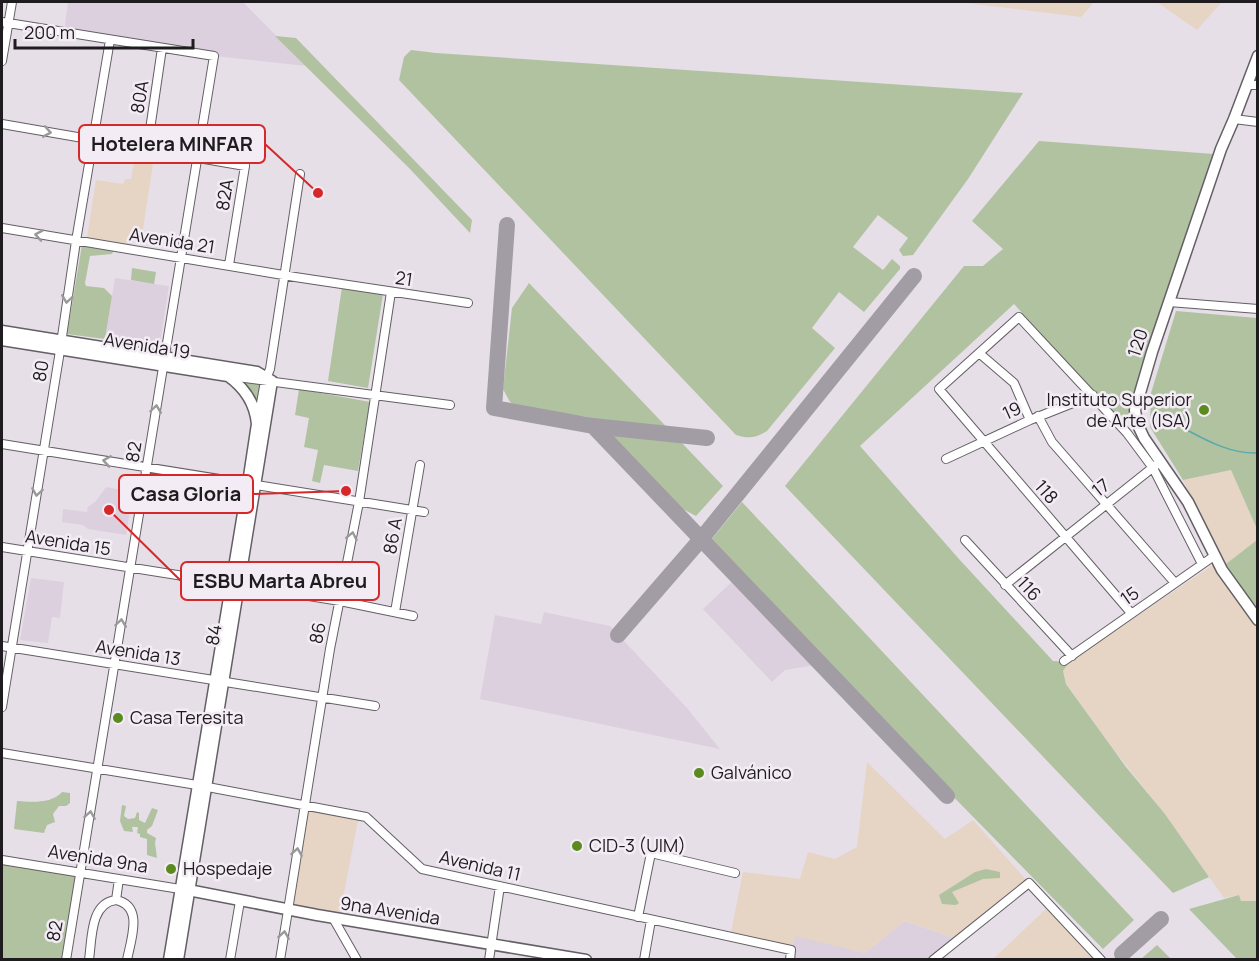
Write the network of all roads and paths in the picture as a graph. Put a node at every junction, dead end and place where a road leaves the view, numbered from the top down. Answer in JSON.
{"nodes":[{"id":1,"x":12,"y":2,"type":"edge"},
{"id":2,"x":5,"y":22,"type":"edge"},
{"id":3,"x":110,"y":40,"type":"junction"},
{"id":4,"x":162,"y":48,"type":"junction"},
{"id":5,"x":1257,"y":56,"type":"edge"},
{"id":6,"x":2,"y":61,"type":"edge"},
{"id":7,"x":1252,"y":85,"type":"edge"},
{"id":8,"x":1234,"y":120,"type":"junction"},
{"id":9,"x":1257,"y":122,"type":"edge"},
{"id":10,"x":2,"y":124,"type":"edge"},
{"id":11,"x":93,"y":140,"type":"junction"},
{"id":12,"x":147,"y":150,"type":"junction"},
{"id":13,"x":197,"y":158,"type":"junction"},
{"id":14,"x":302,"y":174,"type":"dead end"},
{"id":15,"x":2,"y":228,"type":"edge"},
{"id":16,"x":76,"y":241,"type":"junction"},
{"id":17,"x":182,"y":258,"type":"junction"},
{"id":18,"x":229,"y":266,"type":"junction"},
{"id":19,"x":286,"y":276,"type":"junction"},
{"id":20,"x":337,"y":284,"type":"joint"},
{"id":21,"x":391,"y":292,"type":"junction"},
{"id":22,"x":1169,"y":302,"type":"junction"},
{"id":23,"x":468,"y":303,"type":"dead end"},
{"id":24,"x":1257,"y":309,"type":"edge"},
{"id":25,"x":2,"y":331,"type":"edge"},
{"id":26,"x":2,"y":340,"type":"edge"},
{"id":27,"x":61,"y":345,"type":"junction"},
{"id":28,"x":979,"y":353,"type":"junction"},
{"id":29,"x":163,"y":361,"type":"junction"},
{"id":30,"x":228,"y":375,"type":"junction"},
{"id":31,"x":268,"y":379,"type":"junction"},
{"id":32,"x":375,"y":395,"type":"junction"},
{"id":33,"x":1093,"y":395,"type":"junction"},
{"id":34,"x":450,"y":405,"type":"dead end"},
{"id":35,"x":1034,"y":418,"type":"junction"},
{"id":36,"x":257,"y":424,"type":"junction"},
{"id":37,"x":982,"y":441,"type":"junction"},
{"id":38,"x":2,"y":444,"type":"edge"},
{"id":39,"x":43,"y":451,"type":"junction"},
{"id":40,"x":946,"y":459,"type":"dead end"},
{"id":41,"x":420,"y":465,"type":"dead end"},
{"id":42,"x":1157,"y":465,"type":"junction"},
{"id":43,"x":147,"y":467,"type":"junction"},
{"id":44,"x":252,"y":484,"type":"junction"},
{"id":45,"x":359,"y":502,"type":"junction"},
{"id":46,"x":1106,"y":503,"type":"junction"},
{"id":47,"x":412,"y":511,"type":"junction"},
{"id":48,"x":424,"y":512,"type":"dead end"},
{"id":49,"x":1065,"y":537,"type":"junction"},
{"id":50,"x":965,"y":540,"type":"dead end"},
{"id":51,"x":2,"y":547,"type":"edge"},
{"id":52,"x":27,"y":551,"type":"junction"},
{"id":53,"x":1214,"y":556,"type":"junction"},
{"id":54,"x":1202,"y":564,"type":"junction"},
{"id":55,"x":129,"y":568,"type":"junction"},
{"id":56,"x":1175,"y":583,"type":"junction"},
{"id":57,"x":235,"y":585,"type":"junction"},
{"id":58,"x":1005,"y":585,"type":"junction"},
{"id":59,"x":340,"y":602,"type":"junction"},
{"id":60,"x":395,"y":612,"type":"junction"},
{"id":61,"x":1131,"y":613,"type":"junction"},
{"id":62,"x":413,"y":616,"type":"dead end"},
{"id":63,"x":1257,"y":620,"type":"edge"},
{"id":64,"x":2,"y":646,"type":"edge"},
{"id":65,"x":11,"y":647,"type":"junction"},
{"id":66,"x":1072,"y":657,"type":"junction"},
{"id":67,"x":1064,"y":661,"type":"dead end"},
{"id":68,"x":115,"y":664,"type":"junction"},
{"id":69,"x":219,"y":681,"type":"junction"},
{"id":70,"x":322,"y":697,"type":"junction"},
{"id":71,"x":375,"y":706,"type":"dead end"},
{"id":72,"x":2,"y":707,"type":"edge"},
{"id":73,"x":2,"y":753,"type":"edge"},
{"id":74,"x":97,"y":769,"type":"junction"},
{"id":75,"x":202,"y":786,"type":"junction"},
{"id":76,"x":305,"y":804,"type":"junction"},
{"id":77,"x":2,"y":860,"type":"edge"},
{"id":78,"x":81,"y":873,"type":"junction"},
{"id":79,"x":735,"y":873,"type":"dead end"},
{"id":80,"x":119,"y":879,"type":"junction"},
{"id":81,"x":500,"y":886,"type":"junction"},
{"id":82,"x":185,"y":890,"type":"junction"},
{"id":83,"x":116,"y":900,"type":"junction"},
{"id":84,"x":240,"y":901,"type":"junction"},
{"id":85,"x":288,"y":910,"type":"junction"},
{"id":86,"x":638,"y":917,"type":"junction"},
{"id":87,"x":333,"y":918,"type":"junction"},
{"id":88,"x":651,"y":920,"type":"junction"},
{"id":89,"x":491,"y":944,"type":"junction"},
{"id":90,"x":66,"y":960,"type":"edge"},
{"id":91,"x":89,"y":960,"type":"edge"},
{"id":92,"x":127,"y":960,"type":"edge"},
{"id":93,"x":169,"y":960,"type":"edge"},
{"id":94,"x":178,"y":960,"type":"edge"},
{"id":95,"x":230,"y":960,"type":"edge"},
{"id":96,"x":280,"y":960,"type":"edge"},
{"id":97,"x":357,"y":960,"type":"edge"},
{"id":98,"x":489,"y":960,"type":"edge"},
{"id":99,"x":586,"y":960,"type":"edge"},
{"id":100,"x":644,"y":960,"type":"edge"},
{"id":101,"x":790,"y":960,"type":"edge"},
{"id":102,"x":933,"y":960,"type":"edge"},
{"id":103,"x":1101,"y":960,"type":"edge"}],
"edges":[{"from":1,"to":2,"type":"street"},
{"from":2,"to":3,"type":"street"},
{"from":2,"to":6,"type":"street"},
{"from":3,"to":4,"type":"street"},
{"from":3,"to":11,"type":"street","name":"80"},
{"from":4,"to":12,"type":"street","name":"80A"},
{"from":4,"to":13,"type":"street","name":"82"},
{"from":5,"to":7,"type":"main road","name":"120"},
{"from":7,"to":8,"type":"main road","name":"120"},
{"from":8,"to":9,"type":"street"},
{"from":8,"to":22,"type":"main road","name":"120"},
{"from":10,"to":11,"type":"street","one_way":true},
{"from":11,"to":12,"type":"street"},
{"from":11,"to":16,"type":"street","name":"80"},
{"from":12,"to":13,"type":"street"},
{"from":13,"to":17,"type":"street","name":"82"},
{"from":13,"to":18,"type":"street","name":"82A"},
{"from":14,"to":19,"type":"street","name":"84"},
{"from":16,"to":15,"type":"street","name":"Avenida 21","one_way":true},
{"from":16,"to":17,"type":"street","name":"Avenida 21"},
{"from":16,"to":27,"type":"street","name":"80","one_way":true},
{"from":17,"to":18,"type":"street","name":"Avenida 21"},
{"from":17,"to":29,"type":"street","name":"82"},
{"from":18,"to":19,"type":"street","name":"Avenida 21"},
{"from":19,"to":20,"type":"street","name":"Avenida 21"},
{"from":19,"to":31,"type":"street","name":"84"},
{"from":20,"to":21,"type":"street","name":"21"},
{"from":21,"to":23,"type":"street","name":"21"},
{"from":21,"to":32,"type":"street","name":"86"},
{"from":22,"to":24,"type":"street"},
{"from":22,"to":42,"type":"main road","name":"120"},
{"from":25,"to":27,"type":"main road","name":"Avenida 19"},
{"from":26,"to":27,"type":"main road","name":"Avenida 19"},
{"from":27,"to":29,"type":"main road","name":"Avenida 19"},
{"from":27,"to":39,"type":"street","name":"80"},
{"from":28,"to":33,"type":"street","name":"120"},
{"from":28,"to":35,"type":"street"},
{"from":28,"to":37,"type":"street","name":"118"},
{"from":29,"to":30,"type":"main road","name":"Avenida 19"},
{"from":29,"to":31,"type":"main road","name":"Avenida 19"},
{"from":43,"to":29,"type":"street","name":"82","one_way":true},
{"from":30,"to":31,"type":"street"},
{"from":30,"to":36,"type":"main road"},
{"from":31,"to":32,"type":"street"},
{"from":31,"to":36,"type":"street"},
{"from":31,"to":44,"type":"main road","name":"84"},
{"from":32,"to":34,"type":"street"},
{"from":32,"to":45,"type":"street","name":"86"},
{"from":33,"to":35,"type":"street","name":"19"},
{"from":33,"to":42,"type":"street","name":"120"},
{"from":35,"to":37,"type":"street","name":"19"},
{"from":35,"to":46,"type":"street"},
{"from":36,"to":44,"type":"main road","name":"84"},
{"from":37,"to":40,"type":"street","name":"19"},
{"from":37,"to":49,"type":"street","name":"118"},
{"from":38,"to":39,"type":"street"},
{"from":43,"to":39,"type":"street","one_way":true},
{"from":39,"to":52,"type":"street","name":"80","one_way":true},
{"from":41,"to":47,"type":"street","name":"86 A"},
{"from":42,"to":46,"type":"street","name":"17"},
{"from":42,"to":53,"type":"main road","name":"120"},
{"from":42,"to":54,"type":"street","name":"120"},
{"from":43,"to":44,"type":"street"},
{"from":43,"to":55,"type":"street","name":"82"},
{"from":44,"to":45,"type":"street"},
{"from":44,"to":57,"type":"main road","name":"84"},
{"from":45,"to":47,"type":"street"},
{"from":59,"to":45,"type":"street","name":"86","one_way":true},
{"from":46,"to":49,"type":"street","name":"17"},
{"from":46,"to":56,"type":"street"},
{"from":47,"to":48,"type":"street"},
{"from":47,"to":60,"type":"street","name":"86 A"},
{"from":49,"to":58,"type":"street","name":"17"},
{"from":49,"to":61,"type":"street","name":"118"},
{"from":50,"to":58,"type":"street","name":"116"},
{"from":51,"to":52,"type":"street","name":"Avenida 15"},
{"from":52,"to":55,"type":"street","name":"Avenida 15"},
{"from":52,"to":65,"type":"street","name":"80"},
{"from":53,"to":54,"type":"street","name":"15"},
{"from":53,"to":63,"type":"main road","name":"120"},
{"from":54,"to":56,"type":"street","name":"15"},
{"from":55,"to":57,"type":"street","name":"Avenida 15"},
{"from":68,"to":55,"type":"street","name":"82","one_way":true},
{"from":56,"to":61,"type":"street","name":"15"},
{"from":57,"to":59,"type":"street","name":"Avenida 15"},
{"from":57,"to":69,"type":"main road","name":"84"},
{"from":58,"to":66,"type":"street","name":"116"},
{"from":59,"to":60,"type":"street","name":"Avenida 15"},
{"from":59,"to":70,"type":"street","name":"86"},
{"from":60,"to":62,"type":"street","name":"Avenida 15"},
{"from":61,"to":66,"type":"street","name":"15"},
{"from":64,"to":65,"type":"street","name":"Avenida 13"},
{"from":65,"to":68,"type":"street","name":"Avenida 13"},
{"from":65,"to":72,"type":"street","name":"80"},
{"from":66,"to":67,"type":"street","name":"15"},
{"from":68,"to":69,"type":"street","name":"Avenida 13"},
{"from":68,"to":74,"type":"street","name":"82"},
{"from":69,"to":70,"type":"street","name":"Avenida 13"},
{"from":69,"to":75,"type":"main road","name":"84"},
{"from":70,"to":71,"type":"street","name":"Avenida 13"},
{"from":70,"to":76,"type":"street","name":"86"},
{"from":73,"to":74,"type":"street","name":"Avenida 11"},
{"from":74,"to":75,"type":"street","name":"Avenida 11"},
{"from":78,"to":74,"type":"street","name":"82","one_way":true},
{"from":75,"to":76,"type":"street","name":"Avenida 11"},
{"from":75,"to":82,"type":"main road","name":"84"},
{"from":76,"to":81,"type":"street","name":"Avenida 11"},
{"from":85,"to":76,"type":"street","name":"86","one_way":true},
{"from":77,"to":78,"type":"street","name":"Avenida 9na"},
{"from":78,"to":80,"type":"street","name":"Avenida 9na"},
{"from":78,"to":90,"type":"street","name":"82"},
{"from":79,"to":86,"type":"street"},
{"from":80,"to":82,"type":"street","name":"Avenida 9na"},
{"from":80,"to":83,"type":"street"},
{"from":81,"to":86,"type":"street","name":"Avenida 11"},
{"from":81,"to":89,"type":"street"},
{"from":82,"to":84,"type":"main road","name":"9na Avenida"},
{"from":82,"to":93,"type":"main road","name":"84"},
{"from":82,"to":94,"type":"main road","name":"84"},
{"from":83,"to":91,"type":"street"},
{"from":83,"to":92,"type":"street"},
{"from":84,"to":85,"type":"main road","name":"9na Avenida"},
{"from":84,"to":95,"type":"street"},
{"from":85,"to":87,"type":"main road","name":"9na Avenida"},
{"from":96,"to":85,"type":"street","name":"86","one_way":true},
{"from":86,"to":88,"type":"street","name":"Avenida 11"},
{"from":87,"to":89,"type":"main road","name":"9na Avenida"},
{"from":87,"to":97,"type":"street"},
{"from":88,"to":100,"type":"street"},
{"from":88,"to":101,"type":"street","name":"Avenida 11"},
{"from":89,"to":98,"type":"street"},
{"from":89,"to":99,"type":"main road","name":"9na Avenida"},
{"from":102,"to":103,"type":"street"}]}
